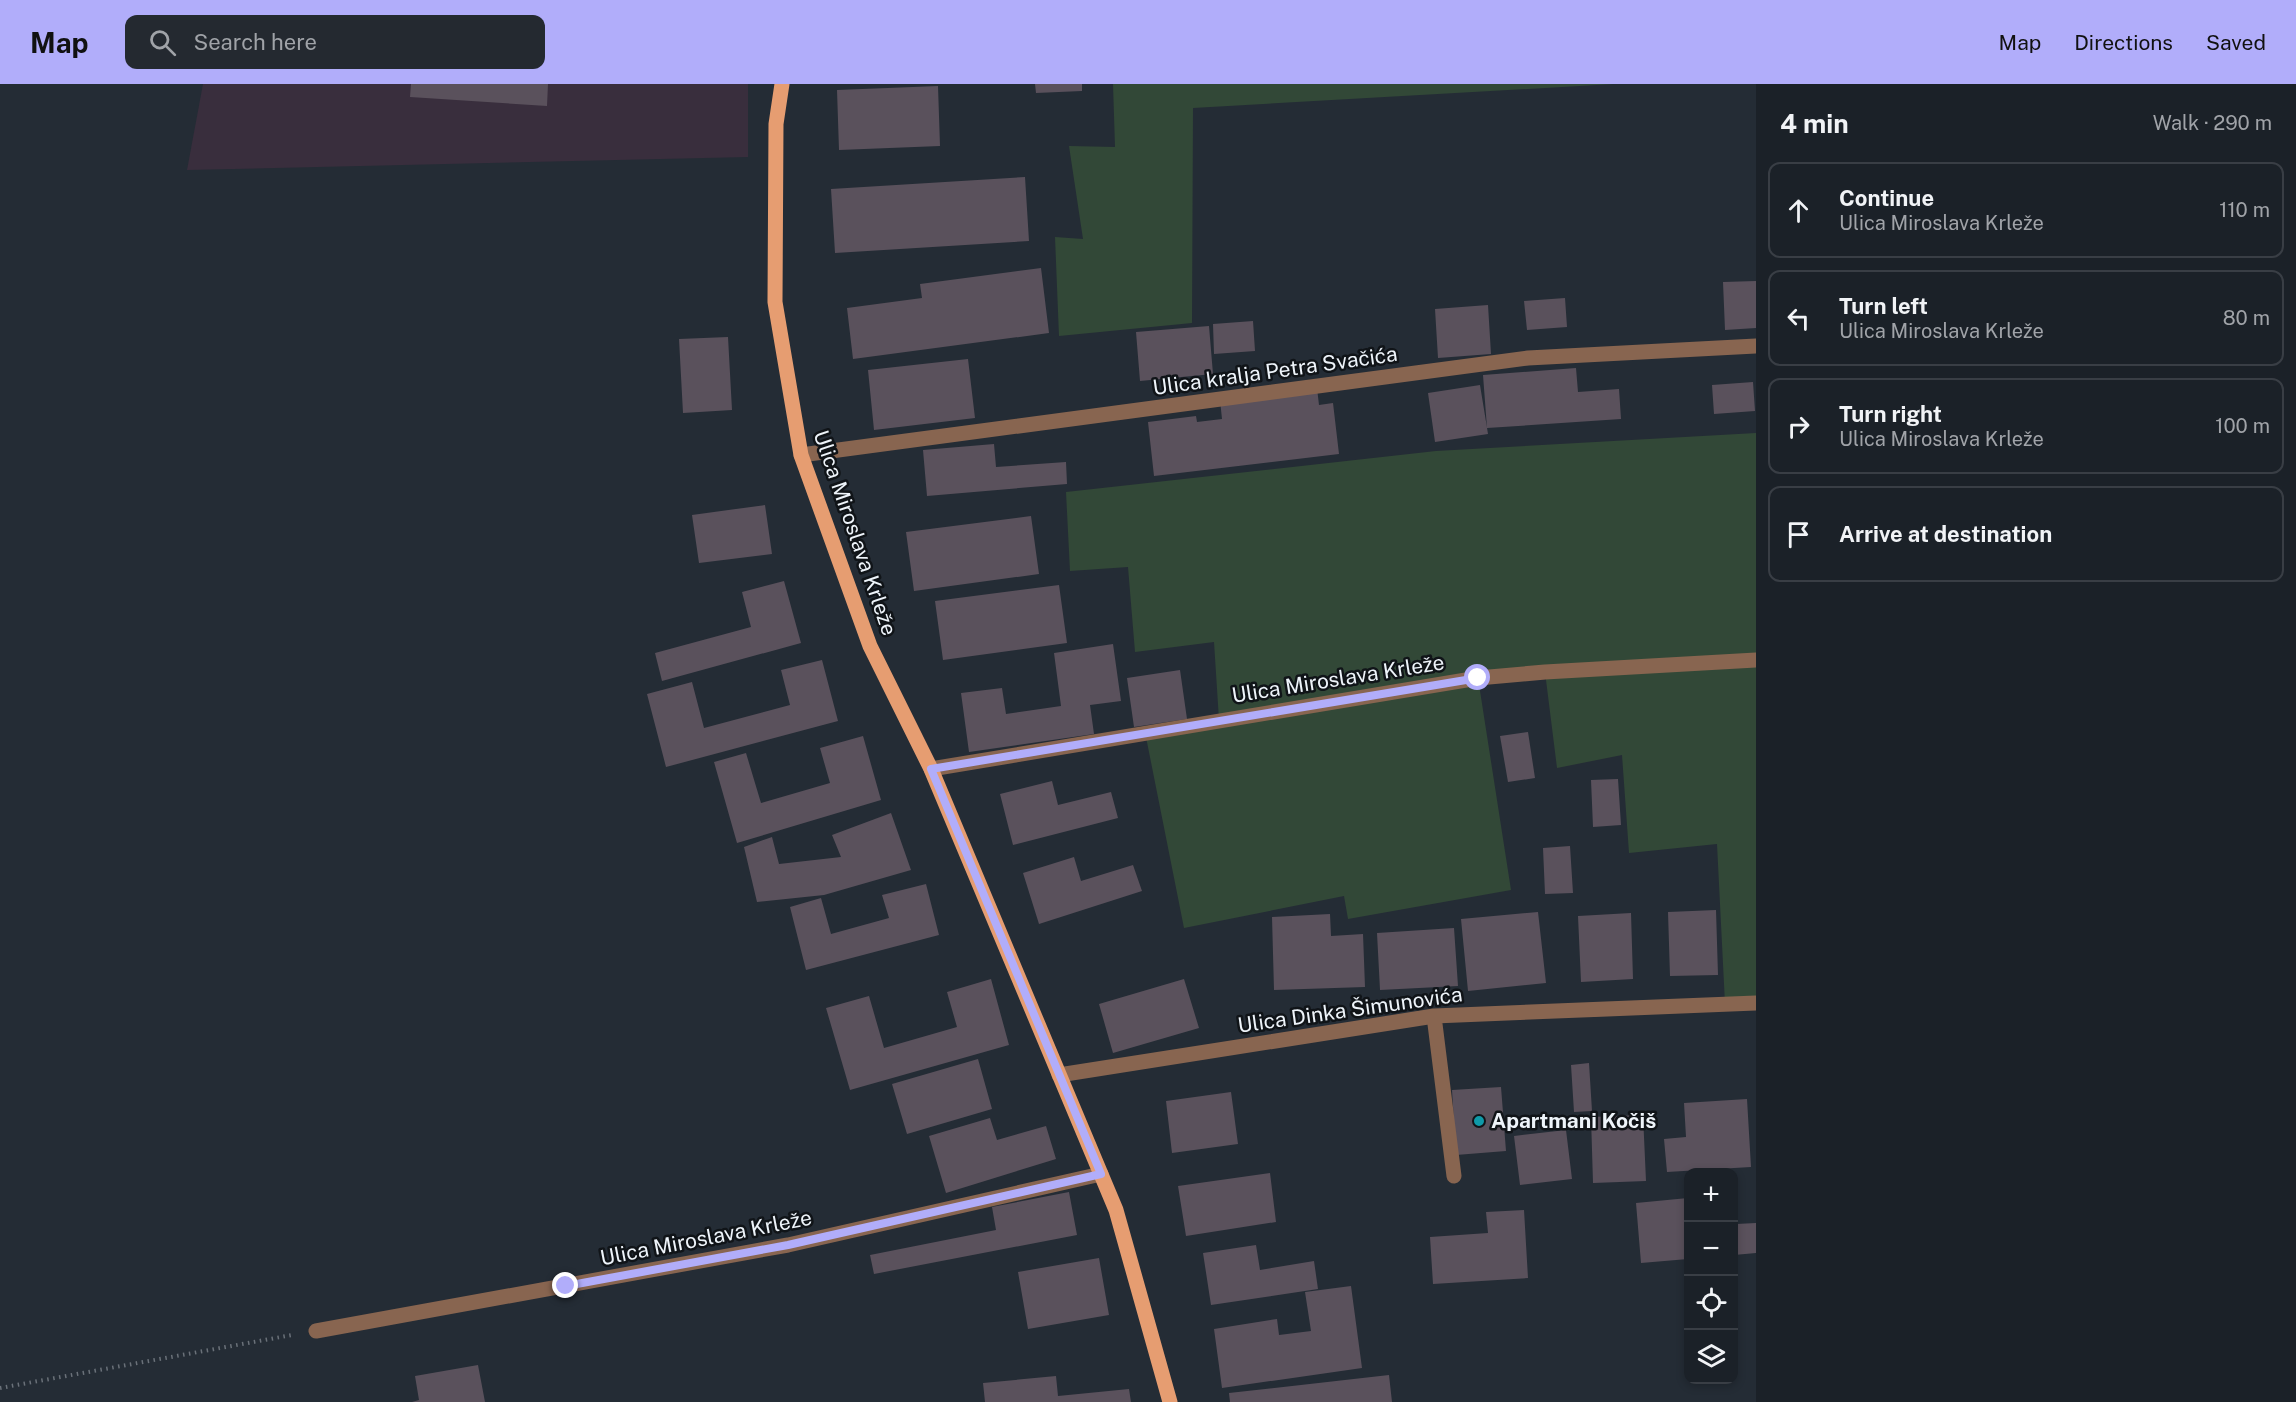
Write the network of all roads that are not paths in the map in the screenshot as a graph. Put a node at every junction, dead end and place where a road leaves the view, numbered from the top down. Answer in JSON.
{"nodes":[{"id":1,"x":782,"y":84,"type":"edge"},
{"id":2,"x":1756,"y":346,"type":"edge"},
{"id":3,"x":801,"y":455,"type":"junction"},
{"id":4,"x":1756,"y":660,"type":"edge"},
{"id":5,"x":931,"y":769,"type":"junction"},
{"id":6,"x":1756,"y":1003,"type":"edge"},
{"id":7,"x":1434,"y":1016,"type":"junction"},
{"id":8,"x":1059,"y":1075,"type":"junction"},
{"id":9,"x":1101,"y":1174,"type":"junction"},
{"id":10,"x":1454,"y":1176,"type":"dead end"},
{"id":11,"x":316,"y":1331,"type":"road end"},
{"id":12,"x":1170,"y":1402,"type":"edge"}],
"edges":[{"from":1,"to":3,"type":"main road","name":"Ulica Miroslava Krleže"},
{"from":2,"to":3,"type":"street","name":"Ulica kralja Petra Svačića"},
{"from":3,"to":5,"type":"main road","name":"Ulica Miroslava Krleže"},
{"from":4,"to":5,"type":"street","name":"Ulica Miroslava Krleže"},
{"from":5,"to":8,"type":"main road","name":"Ulica Miroslava Krleže"},
{"from":6,"to":7,"type":"street","name":"Ulica Dinka Šimunovića"},
{"from":7,"to":8,"type":"street","name":"Ulica Dinka Šimunovića"},
{"from":7,"to":10,"type":"street"},
{"from":8,"to":9,"type":"main road","name":"Ulica Miroslava Krleže"},
{"from":9,"to":11,"type":"street","name":"Ulica Miroslava Krleže"},
{"from":9,"to":12,"type":"main road","name":"Ulica Miroslava Krleže"}]}
